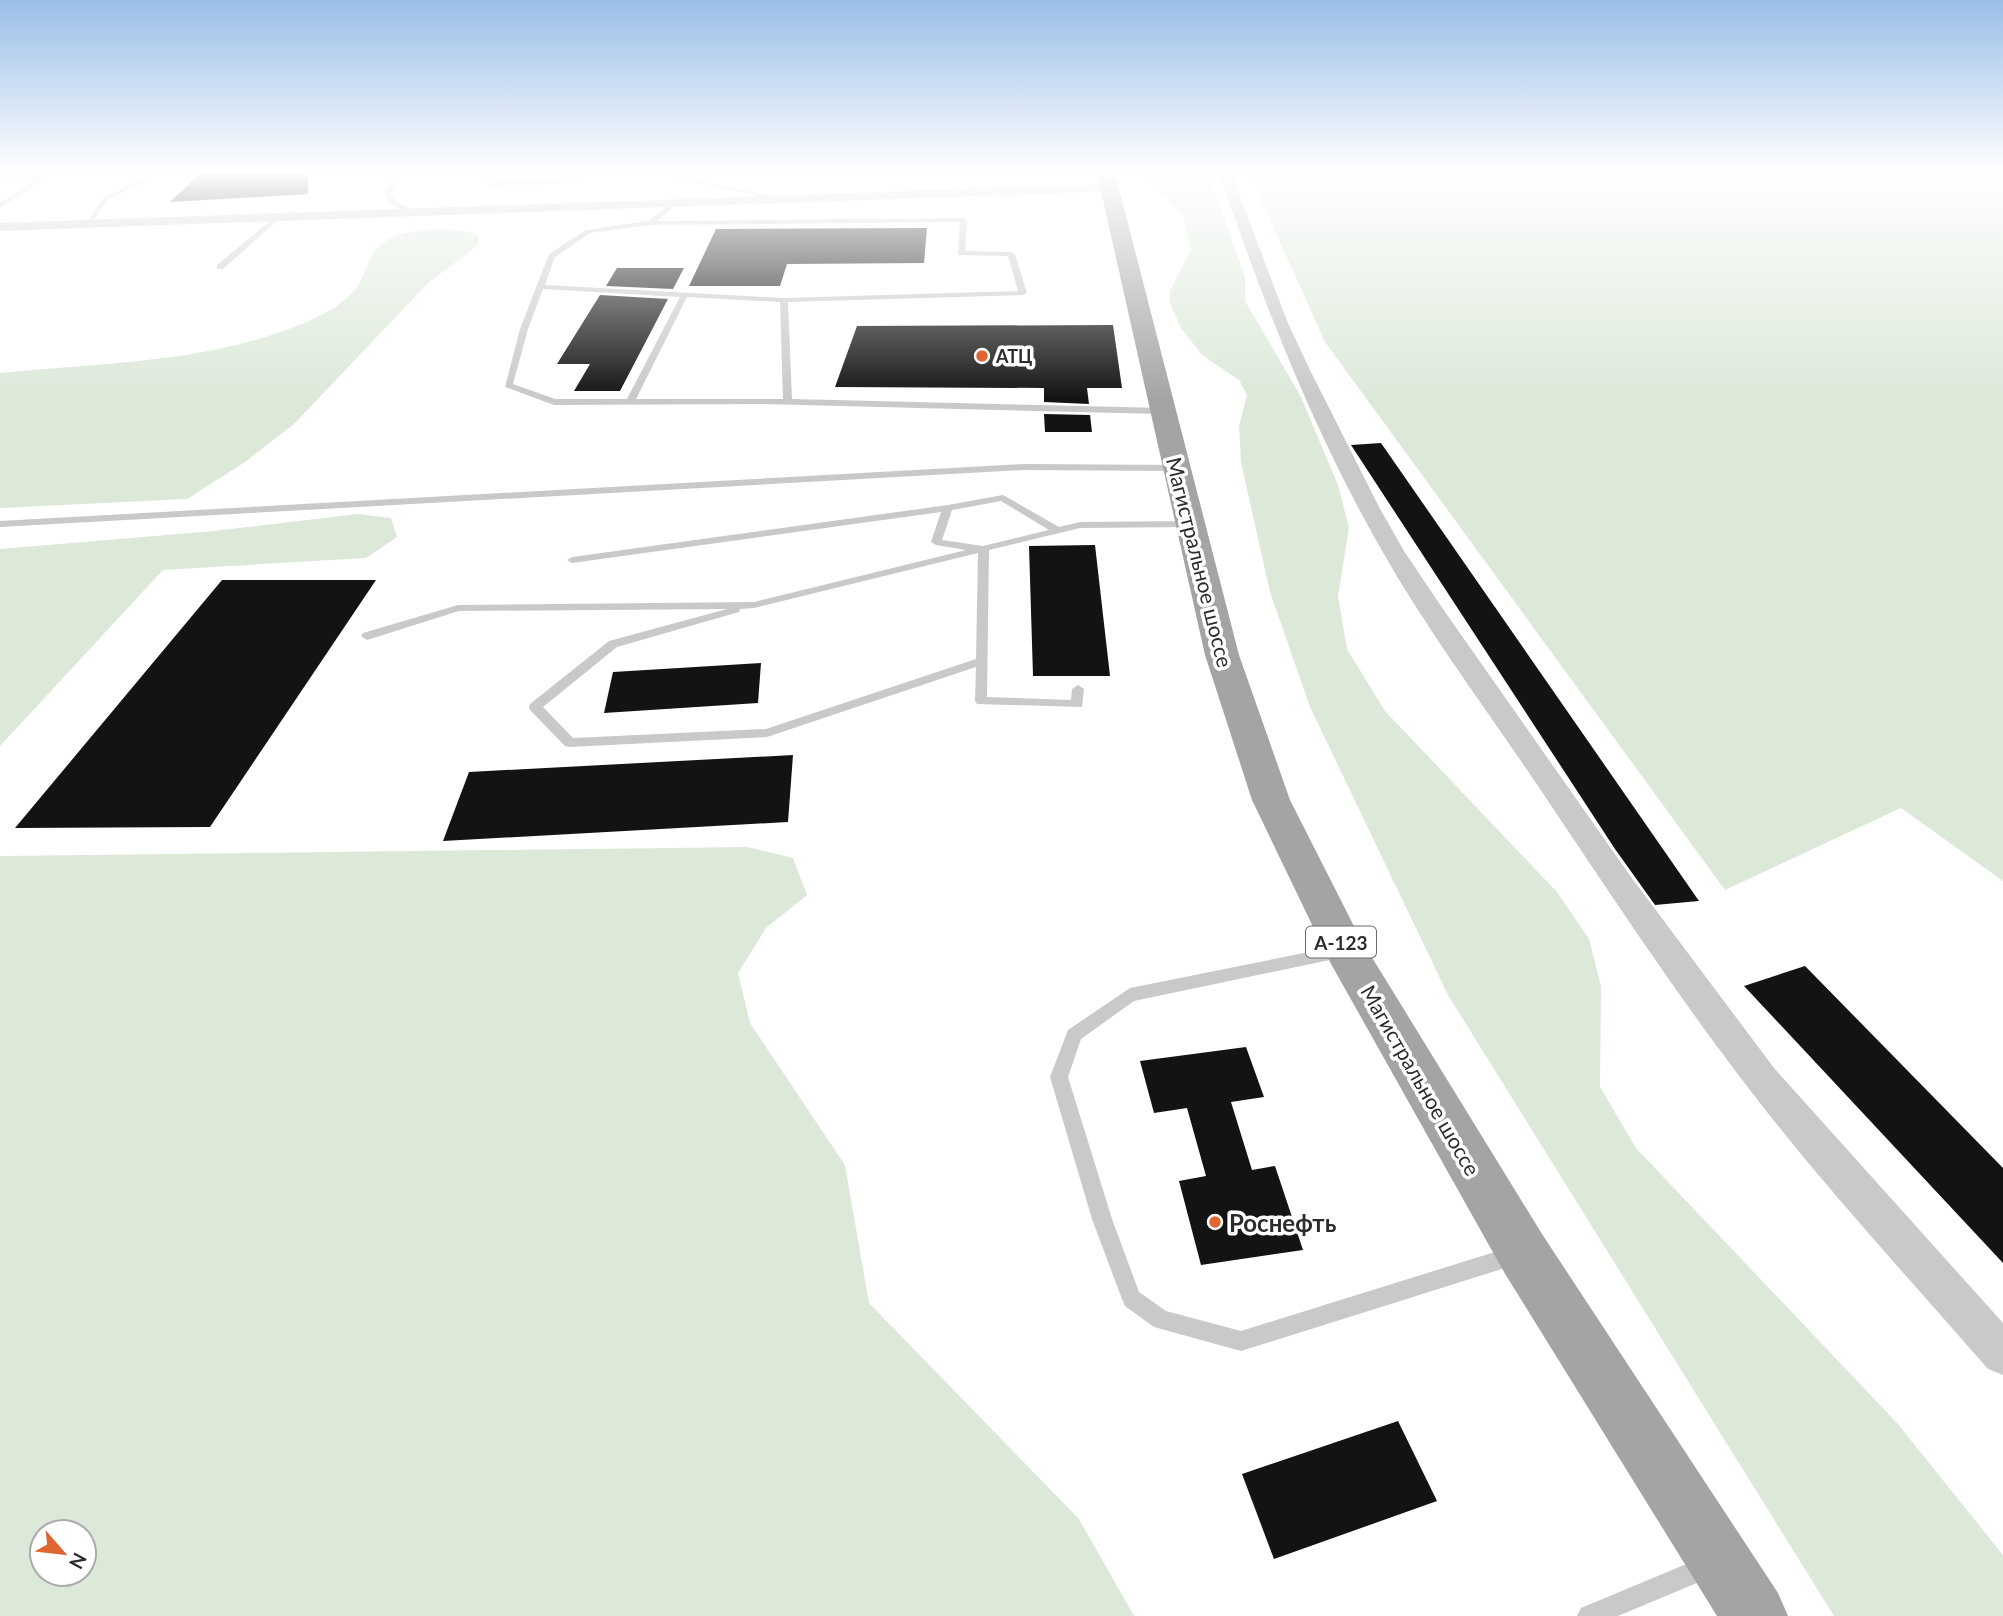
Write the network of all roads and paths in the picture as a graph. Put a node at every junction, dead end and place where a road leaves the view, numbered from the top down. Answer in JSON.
{"nodes":[{"id":1,"x":242,"y":248,"type":"edge"},
{"id":2,"x":563,"y":248,"type":"edge"},
{"id":3,"x":961,"y":248,"type":"edge"},
{"id":4,"x":1123,"y":248,"type":"edge"},
{"id":5,"x":1253,"y":248,"type":"edge"},
{"id":6,"x":220,"y":267,"type":"dead end"},
{"id":7,"x":540,"y":287,"type":"junction"},
{"id":8,"x":685,"y":294,"type":"junction"},
{"id":9,"x":784,"y":300,"type":"junction"},
{"id":10,"x":630,"y":402,"type":"junction"},
{"id":11,"x":788,"y":402,"type":"junction"},
{"id":12,"x":1162,"y":411,"type":"junction"},
{"id":13,"x":1177,"y":468,"type":"junction"},
{"id":14,"x":948,"y":508,"type":"junction"},
{"id":15,"x":0,"y":524,"type":"edge"},
{"id":16,"x":1191,"y":524,"type":"junction"},
{"id":17,"x":1057,"y":530,"type":"junction"},
{"id":18,"x":984,"y":548,"type":"junction"},
{"id":19,"x":572,"y":559,"type":"dead end"},
{"id":20,"x":754,"y":605,"type":"junction"},
{"id":21,"x":367,"y":636,"type":"dead end"},
{"id":22,"x":982,"y":661,"type":"junction"},
{"id":23,"x":1078,"y":688,"type":"dead end"},
{"id":24,"x":1345,"y":950,"type":"junction"},
{"id":25,"x":1523,"y":1253,"type":"junction"},
{"id":26,"x":2003,"y":1354,"type":"edge"},
{"id":27,"x":1720,"y":1562,"type":"junction"},
{"id":28,"x":1589,"y":1616,"type":"edge"},
{"id":29,"x":1755,"y":1616,"type":"edge"}],
"edges":[{"from":1,"to":6,"type":"lane"},
{"from":2,"to":7,"type":"lane"},
{"from":3,"to":9,"type":"lane"},
{"from":4,"to":12,"type":"main road","name":"Магистральное шоссе","number":"А-123"},
{"from":5,"to":26,"type":"street"},
{"from":7,"to":8,"type":"lane"},
{"from":7,"to":10,"type":"lane"},
{"from":8,"to":9,"type":"lane"},
{"from":8,"to":10,"type":"lane"},
{"from":9,"to":11,"type":"lane"},
{"from":10,"to":11,"type":"lane"},
{"from":11,"to":12,"type":"lane"},
{"from":12,"to":13,"type":"main road","name":"Магистральное шоссе","number":"А-123"},
{"from":13,"to":15,"type":"lane"},
{"from":13,"to":16,"type":"main road","name":"Магистральное шоссе","number":"А-123"},
{"from":14,"to":17,"type":"lane"},
{"from":14,"to":18,"type":"lane"},
{"from":14,"to":19,"type":"lane"},
{"from":16,"to":17,"type":"lane"},
{"from":16,"to":24,"type":"main road","name":"Магистральное шоссе","number":"А-123"},
{"from":17,"to":18,"type":"lane"},
{"from":18,"to":20,"type":"lane"},
{"from":18,"to":22,"type":"lane"},
{"from":20,"to":21,"type":"lane"},
{"from":20,"to":22,"type":"lane"},
{"from":22,"to":23,"type":"lane"},
{"from":24,"to":25,"type":"main road","name":"Магистральное шоссе","number":"А-123"},
{"from":24,"to":25,"type":"lane"},
{"from":25,"to":27,"type":"main road","name":"Магистральное шоссе","number":"А-123"},
{"from":27,"to":28,"type":"lane"},
{"from":27,"to":29,"type":"main road","name":"Магистральное шоссе","number":"А-123"}]}
